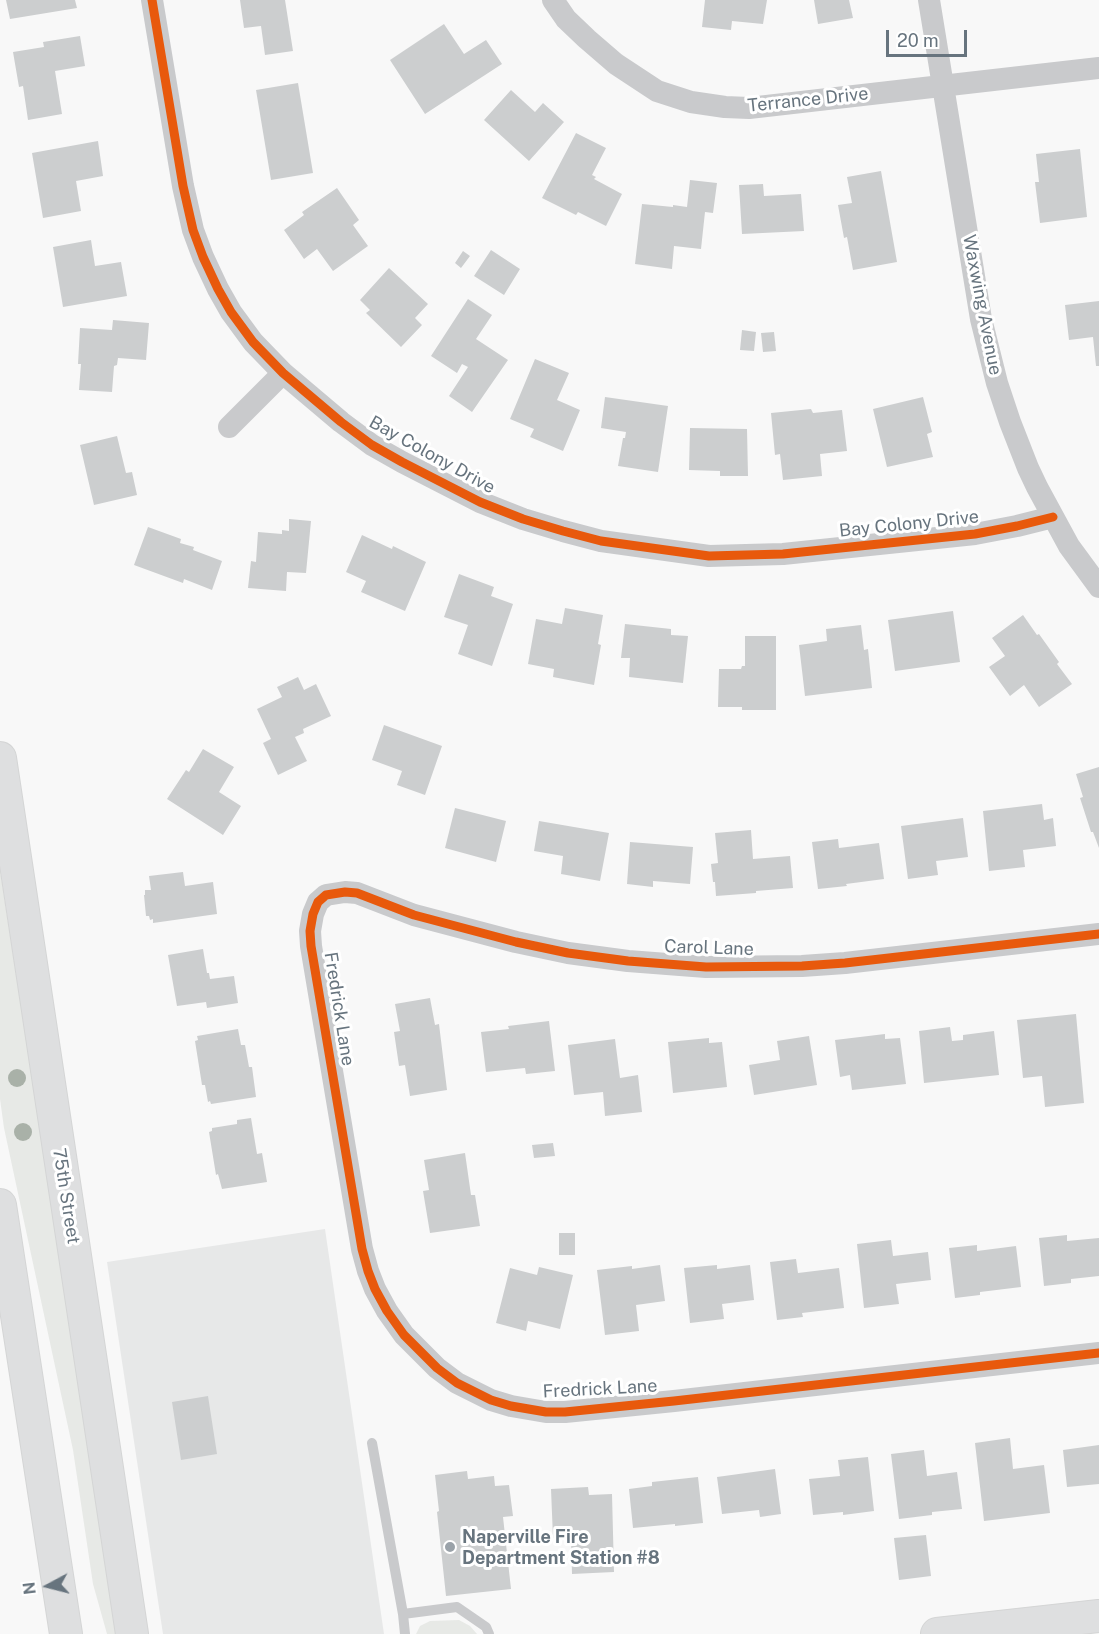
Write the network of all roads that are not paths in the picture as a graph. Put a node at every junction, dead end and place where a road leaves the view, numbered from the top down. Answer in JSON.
{"nodes":[{"id":1,"x":152,"y":0,"type":"edge"},
{"id":2,"x":553,"y":0,"type":"edge"},
{"id":3,"x":929,"y":0,"type":"edge"},
{"id":4,"x":1099,"y":68,"type":"edge"},
{"id":5,"x":943,"y":86,"type":"junction"},
{"id":6,"x":283,"y":373,"type":"junction"},
{"id":7,"x":229,"y":427,"type":"dead end"},
{"id":8,"x":1053,"y":517,"type":"junction"},
{"id":9,"x":1099,"y":587,"type":"edge"},
{"id":10,"x":0,"y":758,"type":"edge"},
{"id":11,"x":326,"y":896,"type":"joint"},
{"id":12,"x":1099,"y":934,"type":"edge"},
{"id":13,"x":0,"y":1205,"type":"edge"},
{"id":14,"x":1099,"y":1353,"type":"edge"},
{"id":15,"x":372,"y":1443,"type":"dead end"},
{"id":16,"x":403,"y":1614,"type":"junction"},
{"id":17,"x":1099,"y":1616,"type":"edge"},
{"id":18,"x":66,"y":1634,"type":"edge"},
{"id":19,"x":132,"y":1634,"type":"edge"},
{"id":20,"x":405,"y":1634,"type":"edge"},
{"id":21,"x":489,"y":1634,"type":"edge"},
{"id":22,"x":937,"y":1634,"type":"edge"}],
"edges":[{"from":1,"to":6,"type":"street","name":"Bay Colony Drive"},
{"from":2,"to":5,"type":"street","name":"Terrance Drive"},
{"from":3,"to":5,"type":"street","name":"Waxwing Avenue"},
{"from":4,"to":5,"type":"street","name":"Terrance Drive"},
{"from":5,"to":8,"type":"street","name":"Waxwing Avenue"},
{"from":6,"to":7,"type":"street"},
{"from":6,"to":8,"type":"street","name":"Bay Colony Drive"},
{"from":8,"to":9,"type":"street","name":"Waxwing Avenue"},
{"from":10,"to":19,"type":"main road","name":"75th Street"},
{"from":11,"to":12,"type":"street","name":"Carol Lane"},
{"from":11,"to":14,"type":"street","name":"Fredrick Lane"},
{"from":13,"to":18,"type":"main road"},
{"from":15,"to":16,"type":"lane"},
{"from":16,"to":20,"type":"lane"},
{"from":16,"to":21,"type":"lane"},
{"from":17,"to":22,"type":"main road"}]}
